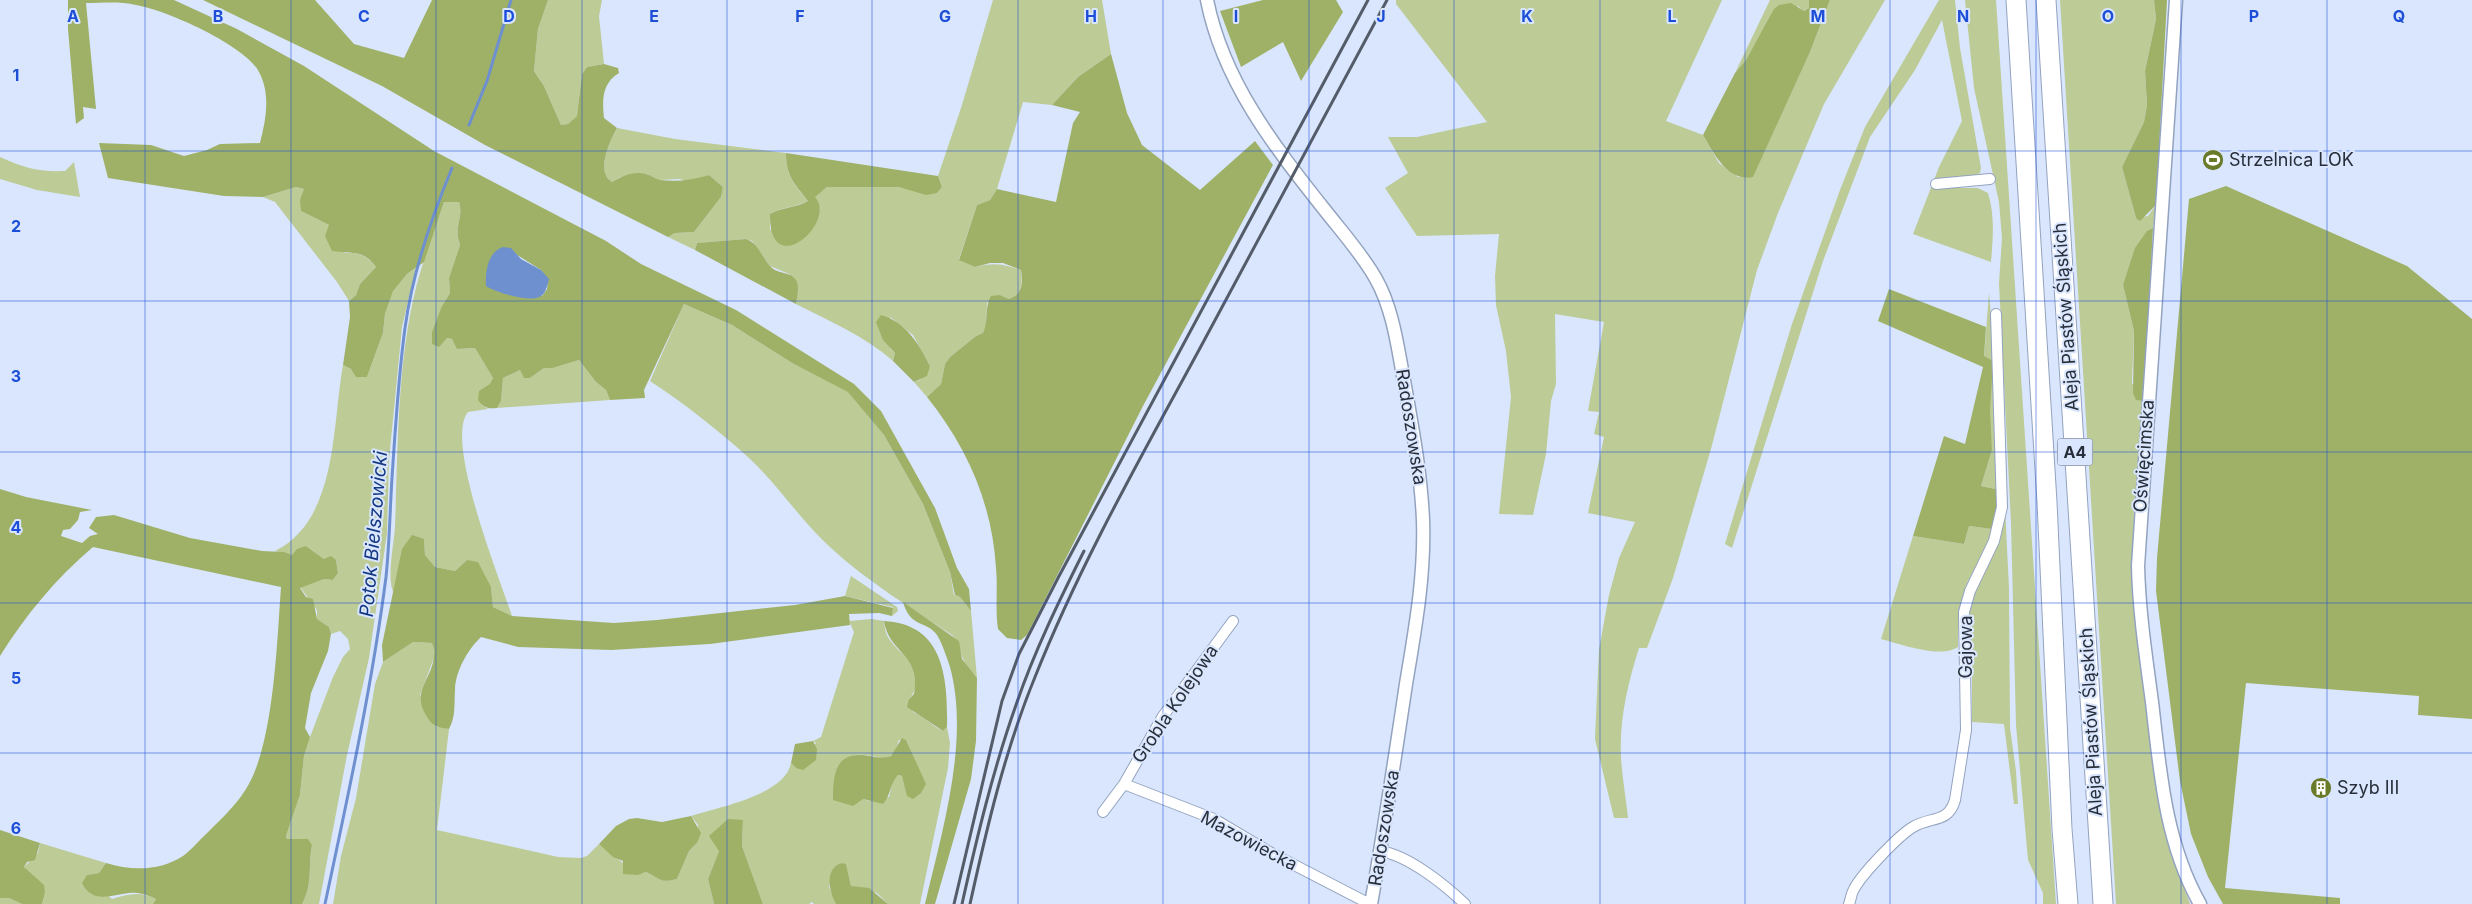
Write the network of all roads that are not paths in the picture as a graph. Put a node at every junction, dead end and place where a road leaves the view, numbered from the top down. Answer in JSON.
{"nodes":[{"id":1,"x":1207,"y":0,"type":"edge"},
{"id":2,"x":2016,"y":0,"type":"edge"},
{"id":3,"x":2046,"y":0,"type":"edge"},
{"id":4,"x":2176,"y":0,"type":"edge"},
{"id":5,"x":1990,"y":179,"type":"dead end"},
{"id":6,"x":1936,"y":184,"type":"dead end"},
{"id":7,"x":1996,"y":314,"type":"dead end"},
{"id":8,"x":1233,"y":621,"type":"dead end"},
{"id":9,"x":1124,"y":784,"type":"junction"},
{"id":10,"x":1102,"y":812,"type":"dead end"},
{"id":11,"x":1380,"y":851,"type":"junction"},
{"id":12,"x":1371,"y":903,"type":"edge"},
{"id":13,"x":1465,"y":904,"type":"edge"},
{"id":14,"x":1849,"y":904,"type":"edge"},
{"id":15,"x":2068,"y":904,"type":"edge"},
{"id":16,"x":2103,"y":904,"type":"edge"},
{"id":17,"x":2200,"y":904,"type":"edge"}],
"edges":[{"from":1,"to":11,"type":"street","name":"Radoszowska"},
{"from":2,"to":15,"type":"highway","name":"Aleja Piastów Śląskich","number":"A4"},
{"from":3,"to":16,"type":"highway","name":"Aleja Piastów Śląskich","number":"A4"},
{"from":4,"to":17,"type":"street","name":"Oświęcimska"},
{"from":5,"to":6,"type":"street"},
{"from":7,"to":14,"type":"street","name":"Gajowa"},
{"from":8,"to":9,"type":"street","name":"Grobla Kolejowa"},
{"from":9,"to":10,"type":"street","name":"Grobla Kolejowa"},
{"from":9,"to":12,"type":"street","name":"Mazowiecka"},
{"from":11,"to":12,"type":"street","name":"Radoszowska"},
{"from":11,"to":13,"type":"street"}]}
